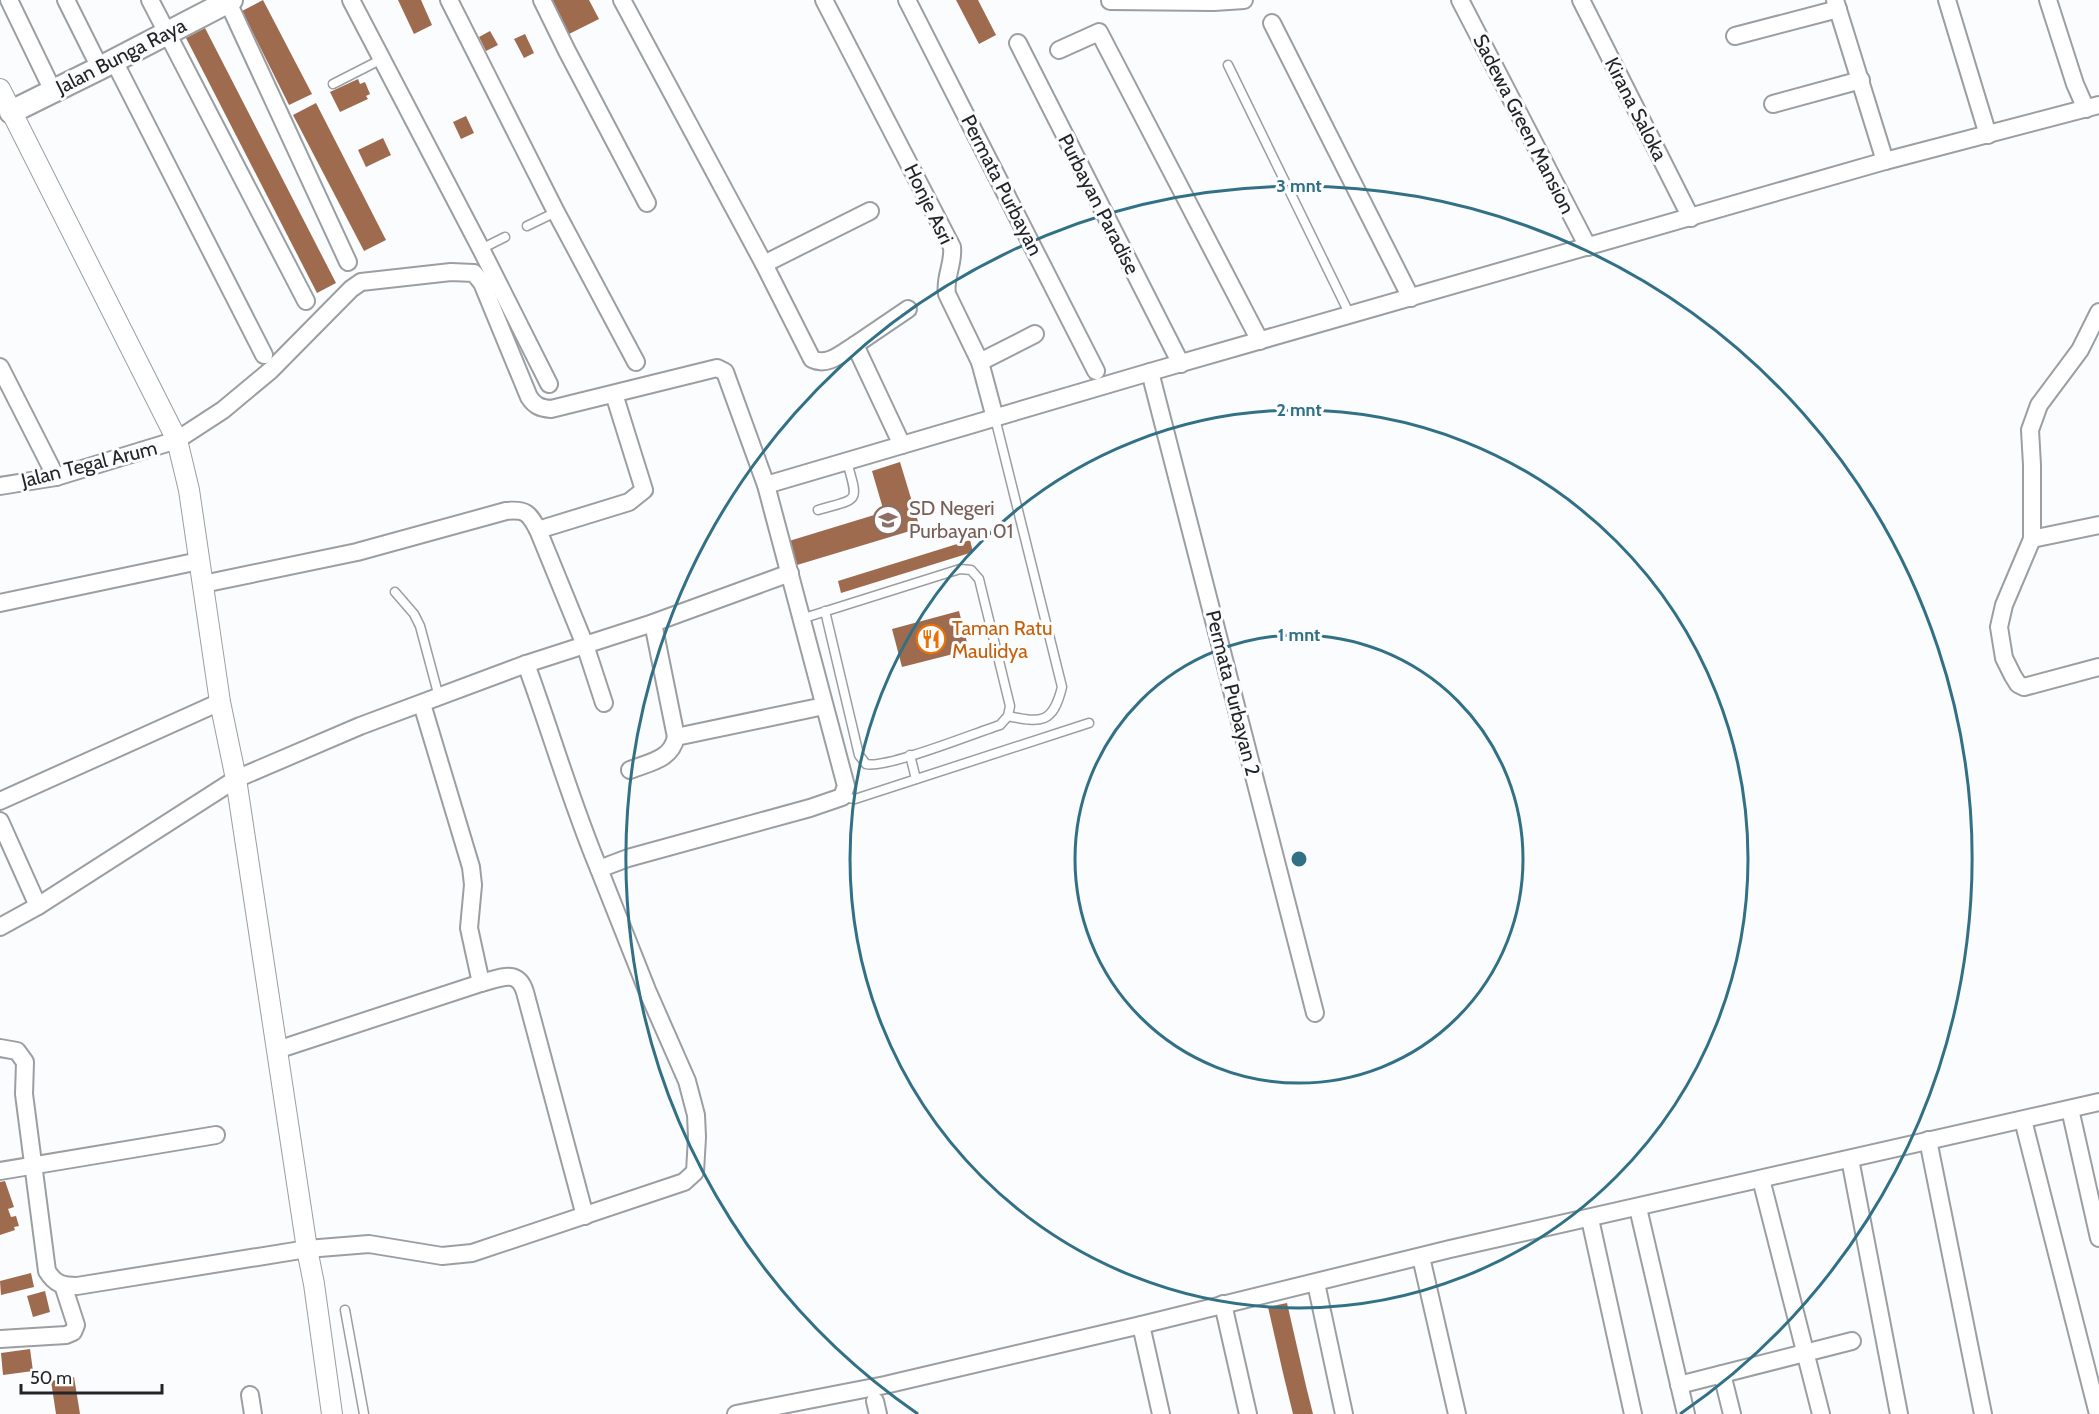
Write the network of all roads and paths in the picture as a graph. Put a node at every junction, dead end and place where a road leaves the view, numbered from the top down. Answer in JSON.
{"nodes":[{"id":1,"x":9,"y":0,"type":"edge"},
{"id":2,"x":66,"y":0,"type":"edge"},
{"id":3,"x":150,"y":0,"type":"edge"},
{"id":4,"x":351,"y":0,"type":"edge"},
{"id":5,"x":449,"y":0,"type":"edge"},
{"id":6,"x":542,"y":0,"type":"edge"},
{"id":7,"x":622,"y":0,"type":"edge"},
{"id":8,"x":824,"y":0,"type":"edge"},
{"id":9,"x":907,"y":0,"type":"edge"},
{"id":10,"x":1244,"y":0,"type":"edge"},
{"id":11,"x":1460,"y":0,"type":"edge"},
{"id":12,"x":1581,"y":0,"type":"edge"},
{"id":13,"x":1947,"y":0,"type":"edge"},
{"id":14,"x":2048,"y":0,"type":"edge"},
{"id":15,"x":228,"y":1,"type":"edge"},
{"id":16,"x":1110,"y":1,"type":"edge"},
{"id":17,"x":1181,"y":1,"type":"edge"},
{"id":18,"x":1837,"y":4,"type":"edge"},
{"id":19,"x":1272,"y":22,"type":"dead end"},
{"id":20,"x":168,"y":33,"type":"junction"},
{"id":21,"x":1735,"y":36,"type":"dead end"},
{"id":22,"x":1018,"y":43,"type":"dead end"},
{"id":23,"x":1059,"y":50,"type":"dead end"},
{"id":24,"x":382,"y":59,"type":"junction"},
{"id":25,"x":107,"y":65,"type":"junction"},
{"id":26,"x":1228,"y":65,"type":"dead end"},
{"id":27,"x":1861,"y":80,"type":"junction"},
{"id":28,"x":333,"y":84,"type":"dead end"},
{"id":29,"x":0,"y":89,"type":"edge"},
{"id":30,"x":53,"y":91,"type":"junction"},
{"id":31,"x":1773,"y":104,"type":"dead end"},
{"id":32,"x":2092,"y":107,"type":"edge"},
{"id":33,"x":6,"y":115,"type":"edge"},
{"id":34,"x":1988,"y":135,"type":"junction"},
{"id":35,"x":1885,"y":162,"type":"junction"},
{"id":36,"x":647,"y":203,"type":"dead end"},
{"id":37,"x":870,"y":211,"type":"dead end"},
{"id":38,"x":556,"y":212,"type":"junction"},
{"id":39,"x":1691,"y":218,"type":"junction"},
{"id":40,"x":527,"y":226,"type":"dead end"},
{"id":41,"x":505,"y":237,"type":"dead end"},
{"id":42,"x":1587,"y":247,"type":"junction"},
{"id":43,"x":481,"y":249,"type":"junction"},
{"id":44,"x":348,"y":262,"type":"dead end"},
{"id":45,"x":764,"y":264,"type":"junction"},
{"id":46,"x":1411,"y":298,"type":"junction"},
{"id":47,"x":306,"y":301,"type":"dead end"},
{"id":48,"x":908,"y":309,"type":"dead end"},
{"id":49,"x":2099,"y":312,"type":"edge"},
{"id":50,"x":1350,"y":315,"type":"junction"},
{"id":51,"x":1035,"y":334,"type":"dead end"},
{"id":52,"x":1260,"y":341,"type":"junction"},
{"id":53,"x":855,"y":345,"type":"junction"},
{"id":54,"x":264,"y":355,"type":"dead end"},
{"id":55,"x":636,"y":362,"type":"dead end"},
{"id":56,"x":980,"y":362,"type":"junction"},
{"id":57,"x":1181,"y":364,"type":"junction"},
{"id":58,"x":0,"y":367,"type":"edge"},
{"id":59,"x":1096,"y":371,"type":"dead end"},
{"id":60,"x":1150,"y":372,"type":"junction"},
{"id":61,"x":549,"y":384,"type":"dead end"},
{"id":62,"x":614,"y":394,"type":"junction"},
{"id":63,"x":995,"y":418,"type":"junction"},
{"id":64,"x":177,"y":440,"type":"junction"},
{"id":65,"x":902,"y":446,"type":"junction"},
{"id":66,"x":847,"y":462,"type":"junction"},
{"id":67,"x":56,"y":477,"type":"junction"},
{"id":68,"x":766,"y":485,"type":"junction"},
{"id":69,"x":0,"y":486,"type":"edge"},
{"id":70,"x":818,"y":510,"type":"dead end"},
{"id":71,"x":2099,"y":525,"type":"edge"},
{"id":72,"x":538,"y":530,"type":"junction"},
{"id":73,"x":2032,"y":539,"type":"junction"},
{"id":74,"x":199,"y":561,"type":"junction"},
{"id":75,"x":790,"y":573,"type":"junction"},
{"id":76,"x":203,"y":584,"type":"junction"},
{"id":77,"x":395,"y":592,"type":"dead end"},
{"id":78,"x":0,"y":603,"type":"edge"},
{"id":79,"x":825,"y":611,"type":"junction"},
{"id":80,"x":801,"y":619,"type":"junction"},
{"id":81,"x":653,"y":623,"type":"junction"},
{"id":82,"x":585,"y":645,"type":"junction"},
{"id":83,"x":526,"y":664,"type":"junction"},
{"id":84,"x":2099,"y":667,"type":"edge"},
{"id":85,"x":439,"y":697,"type":"junction"},
{"id":86,"x":220,"y":702,"type":"junction"},
{"id":87,"x":604,"y":703,"type":"dead end"},
{"id":88,"x":422,"y":704,"type":"junction"},
{"id":89,"x":824,"y":706,"type":"junction"},
{"id":90,"x":1008,"y":716,"type":"junction"},
{"id":91,"x":1089,"y":723,"type":"dead end"},
{"id":92,"x":676,"y":737,"type":"junction"},
{"id":93,"x":910,"y":755,"type":"junction"},
{"id":94,"x":630,"y":770,"type":"dead end"},
{"id":95,"x":236,"y":779,"type":"junction"},
{"id":96,"x":916,"y":779,"type":"junction"},
{"id":97,"x":842,"y":797,"type":"junction"},
{"id":98,"x":0,"y":801,"type":"edge"},
{"id":99,"x":0,"y":821,"type":"edge"},
{"id":100,"x":599,"y":869,"type":"junction"},
{"id":101,"x":38,"y":906,"type":"junction"},
{"id":102,"x":0,"y":927,"type":"edge"},
{"id":103,"x":481,"y":983,"type":"junction"},
{"id":104,"x":1315,"y":1013,"type":"dead end"},
{"id":105,"x":0,"y":1048,"type":"edge"},
{"id":106,"x":277,"y":1050,"type":"junction"},
{"id":107,"x":2099,"y":1102,"type":"edge"},
{"id":108,"x":2070,"y":1109,"type":"junction"},
{"id":109,"x":2023,"y":1120,"type":"junction"},
{"id":110,"x":216,"y":1135,"type":"dead end"},
{"id":111,"x":1928,"y":1140,"type":"junction"},
{"id":112,"x":1850,"y":1160,"type":"junction"},
{"id":113,"x":32,"y":1166,"type":"junction"},
{"id":114,"x":0,"y":1171,"type":"edge"},
{"id":115,"x":1761,"y":1179,"type":"junction"},
{"id":116,"x":1638,"y":1208,"type":"junction"},
{"id":117,"x":585,"y":1216,"type":"junction"},
{"id":118,"x":1590,"y":1219,"type":"junction"},
{"id":119,"x":2099,"y":1238,"type":"edge"},
{"id":120,"x":307,"y":1251,"type":"junction"},
{"id":121,"x":1421,"y":1257,"type":"junction"},
{"id":122,"x":1316,"y":1283,"type":"junction"},
{"id":123,"x":63,"y":1286,"type":"junction"},
{"id":124,"x":1223,"y":1304,"type":"junction"},
{"id":125,"x":345,"y":1310,"type":"dead end"},
{"id":126,"x":1141,"y":1325,"type":"junction"},
{"id":127,"x":0,"y":1339,"type":"edge"},
{"id":128,"x":1852,"y":1341,"type":"dead end"},
{"id":129,"x":1805,"y":1353,"type":"junction"},
{"id":130,"x":1722,"y":1374,"type":"junction"},
{"id":131,"x":1679,"y":1385,"type":"junction"},
{"id":132,"x":250,"y":1395,"type":"dead end"},
{"id":133,"x":780,"y":1410,"type":"edge"},
{"id":134,"x":253,"y":1414,"type":"edge"},
{"id":135,"x":332,"y":1414,"type":"edge"},
{"id":136,"x":364,"y":1414,"type":"edge"},
{"id":137,"x":736,"y":1414,"type":"edge"},
{"id":138,"x":1161,"y":1414,"type":"edge"},
{"id":139,"x":1248,"y":1414,"type":"edge"},
{"id":140,"x":1344,"y":1414,"type":"edge"},
{"id":141,"x":1457,"y":1414,"type":"edge"},
{"id":142,"x":1633,"y":1414,"type":"edge"},
{"id":143,"x":1686,"y":1414,"type":"edge"},
{"id":144,"x":1732,"y":1414,"type":"edge"},
{"id":145,"x":1821,"y":1414,"type":"edge"},
{"id":146,"x":1899,"y":1414,"type":"edge"},
{"id":147,"x":1983,"y":1414,"type":"edge"},
{"id":148,"x":2098,"y":1414,"type":"edge"}],
"edges":[{"from":1,"to":30,"type":"street"},
{"from":2,"to":25,"type":"street"},
{"from":3,"to":20,"type":"street"},
{"from":4,"to":24,"type":"street"},
{"from":5,"to":38,"type":"street"},
{"from":6,"to":36,"type":"street"},
{"from":7,"to":45,"type":"street"},
{"from":8,"to":56,"type":"street","name":"Honje Asri"},
{"from":9,"to":59,"type":"street","name":"Permata Purbayan"},
{"from":10,"to":17,"type":"street"},
{"from":11,"to":42,"type":"street","name":"Sadewa Green Mansion"},
{"from":12,"to":39,"type":"street","name":"Kirana Saloka"},
{"from":13,"to":34,"type":"street"},
{"from":14,"to":32,"type":"street"},
{"from":15,"to":20,"type":"main road","name":"Jalan Bunga Raya"},
{"from":15,"to":44,"type":"street"},
{"from":16,"to":17,"type":"street"},
{"from":18,"to":21,"type":"street"},
{"from":18,"to":27,"type":"street"},
{"from":19,"to":46,"type":"street"},
{"from":20,"to":25,"type":"main road","name":"Jalan Bunga Raya"},
{"from":20,"to":47,"type":"street"},
{"from":22,"to":57,"type":"street","name":"Purbayan Paradise"},
{"from":23,"to":52,"type":"street"},
{"from":24,"to":28,"type":"lane"},
{"from":24,"to":43,"type":"street"},
{"from":25,"to":30,"type":"main road","name":"Jalan Bunga Raya"},
{"from":25,"to":54,"type":"street"},
{"from":26,"to":50,"type":"lane"},
{"from":27,"to":31,"type":"street"},
{"from":27,"to":35,"type":"street"},
{"from":29,"to":33,"type":"street"},
{"from":30,"to":33,"type":"main road","name":"Jalan Bunga Raya"},
{"from":32,"to":34,"type":"street"},
{"from":33,"to":64,"type":"street"},
{"from":34,"to":35,"type":"street"},
{"from":35,"to":39,"type":"street"},
{"from":37,"to":45,"type":"street"},
{"from":38,"to":40,"type":"lane"},
{"from":38,"to":55,"type":"street"},
{"from":39,"to":42,"type":"street"},
{"from":41,"to":43,"type":"lane"},
{"from":42,"to":46,"type":"street"},
{"from":43,"to":61,"type":"street"},
{"from":45,"to":53,"type":"street"},
{"from":46,"to":50,"type":"street"},
{"from":48,"to":53,"type":"street"},
{"from":49,"to":73,"type":"street"},
{"from":50,"to":52,"type":"street"},
{"from":51,"to":56,"type":"street"},
{"from":52,"to":57,"type":"street"},
{"from":53,"to":65,"type":"street"},
{"from":56,"to":63,"type":"street","name":"Honje Asri"},
{"from":57,"to":60,"type":"street"},
{"from":58,"to":67,"type":"street"},
{"from":60,"to":63,"type":"street"},
{"from":60,"to":104,"type":"street","name":"Permata Purbayan 2"},
{"from":62,"to":64,"type":"street","name":"Jalan Tegal Arum"},
{"from":62,"to":68,"type":"street"},
{"from":62,"to":72,"type":"street"},
{"from":63,"to":65,"type":"street"},
{"from":63,"to":90,"type":"lane"},
{"from":64,"to":67,"type":"street","name":"Jalan Tegal Arum"},
{"from":64,"to":74,"type":"street"},
{"from":65,"to":66,"type":"street"},
{"from":66,"to":68,"type":"street"},
{"from":66,"to":70,"type":"lane"},
{"from":67,"to":69,"type":"street","name":"Jalan Tegal Arum"},
{"from":68,"to":75,"type":"street"},
{"from":71,"to":73,"type":"street"},
{"from":72,"to":76,"type":"street"},
{"from":72,"to":82,"type":"street"},
{"from":73,"to":84,"type":"street"},
{"from":74,"to":76,"type":"street"},
{"from":74,"to":78,"type":"street"},
{"from":75,"to":80,"type":"street"},
{"from":75,"to":81,"type":"street"},
{"from":76,"to":86,"type":"street"},
{"from":77,"to":85,"type":"lane"},
{"from":79,"to":80,"type":"lane"},
{"from":79,"to":90,"type":"lane"},
{"from":79,"to":93,"type":"lane"},
{"from":80,"to":89,"type":"street"},
{"from":81,"to":82,"type":"street"},
{"from":81,"to":92,"type":"street"},
{"from":82,"to":83,"type":"street"},
{"from":82,"to":87,"type":"street"},
{"from":83,"to":85,"type":"street"},
{"from":83,"to":100,"type":"street"},
{"from":85,"to":88,"type":"street"},
{"from":86,"to":95,"type":"street"},
{"from":86,"to":98,"type":"street"},
{"from":88,"to":95,"type":"street"},
{"from":88,"to":103,"type":"street"},
{"from":89,"to":92,"type":"street"},
{"from":89,"to":97,"type":"street"},
{"from":90,"to":93,"type":"lane"},
{"from":91,"to":96,"type":"lane"},
{"from":92,"to":94,"type":"street"},
{"from":93,"to":96,"type":"lane"},
{"from":95,"to":101,"type":"street"},
{"from":95,"to":106,"type":"street"},
{"from":96,"to":97,"type":"lane"},
{"from":97,"to":100,"type":"street"},
{"from":99,"to":101,"type":"street"},
{"from":100,"to":117,"type":"street"},
{"from":101,"to":102,"type":"street"},
{"from":103,"to":106,"type":"street"},
{"from":103,"to":117,"type":"street"},
{"from":105,"to":113,"type":"street"},
{"from":106,"to":120,"type":"street"},
{"from":107,"to":108,"type":"street"},
{"from":108,"to":109,"type":"street"},
{"from":108,"to":119,"type":"street"},
{"from":109,"to":111,"type":"street"},
{"from":109,"to":148,"type":"street"},
{"from":110,"to":113,"type":"street"},
{"from":111,"to":112,"type":"street"},
{"from":111,"to":147,"type":"street"},
{"from":112,"to":115,"type":"street"},
{"from":112,"to":146,"type":"street"},
{"from":113,"to":114,"type":"street"},
{"from":113,"to":123,"type":"street"},
{"from":115,"to":116,"type":"street"},
{"from":115,"to":129,"type":"street"},
{"from":116,"to":118,"type":"street"},
{"from":116,"to":131,"type":"street"},
{"from":117,"to":120,"type":"street"},
{"from":118,"to":121,"type":"street"},
{"from":118,"to":142,"type":"street"},
{"from":120,"to":123,"type":"street"},
{"from":120,"to":135,"type":"street"},
{"from":121,"to":122,"type":"street"},
{"from":121,"to":141,"type":"street"},
{"from":122,"to":124,"type":"street"},
{"from":122,"to":140,"type":"street"},
{"from":123,"to":127,"type":"street"},
{"from":124,"to":126,"type":"street"},
{"from":124,"to":139,"type":"street"},
{"from":125,"to":136,"type":"lane"},
{"from":126,"to":133,"type":"street"},
{"from":126,"to":138,"type":"street"},
{"from":128,"to":129,"type":"street"},
{"from":129,"to":130,"type":"street"},
{"from":129,"to":145,"type":"street"},
{"from":130,"to":131,"type":"street"},
{"from":130,"to":144,"type":"street"},
{"from":131,"to":143,"type":"street"},
{"from":132,"to":134,"type":"street"},
{"from":133,"to":137,"type":"street"}]}
